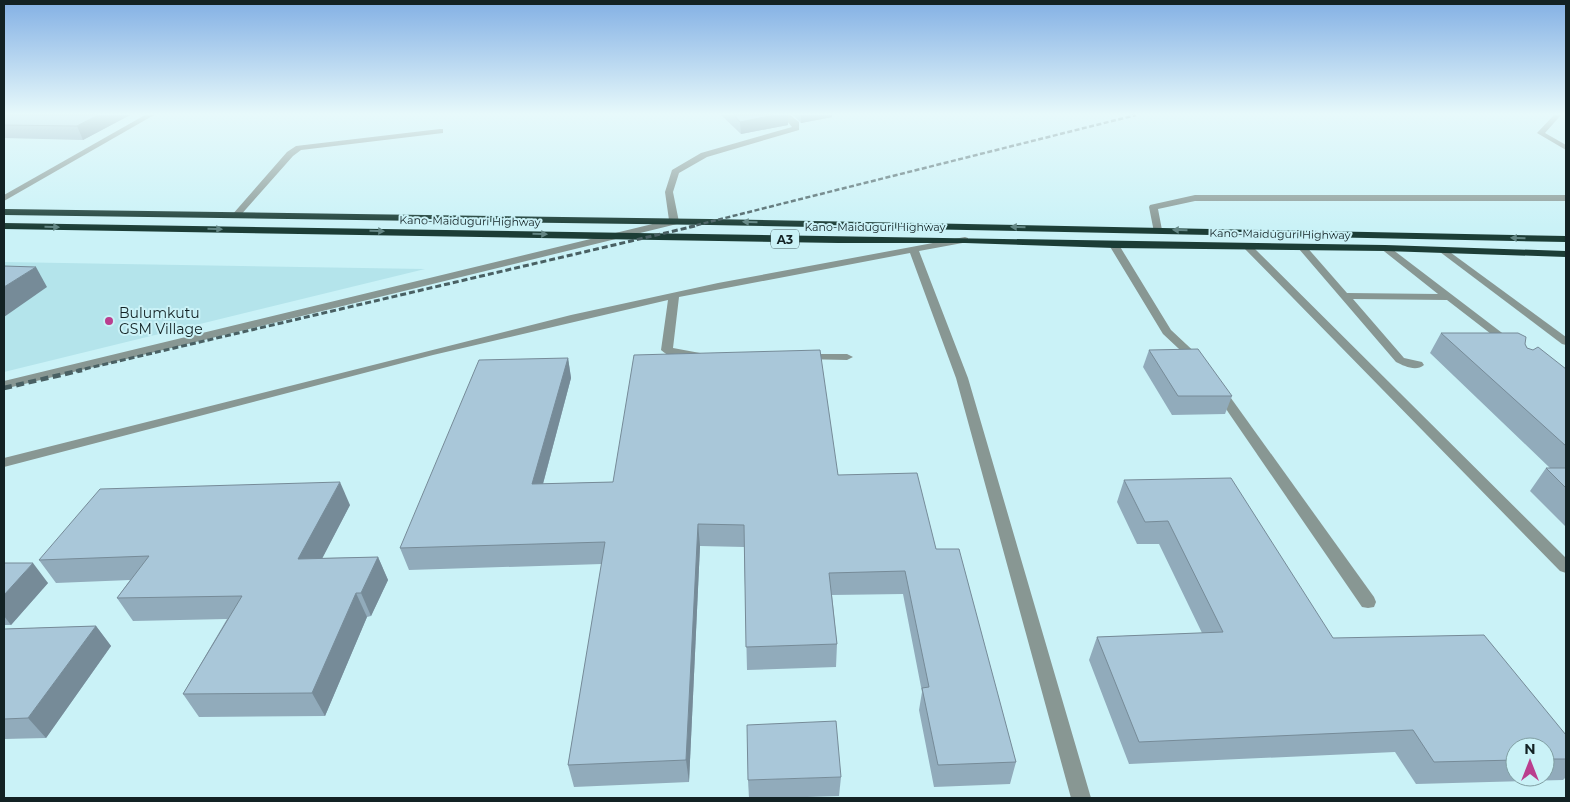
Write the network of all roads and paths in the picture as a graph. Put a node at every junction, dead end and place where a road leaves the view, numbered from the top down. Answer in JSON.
{"nodes":[{"id":1,"x":86,"y":152,"type":"edge"},
{"id":2,"x":293,"y":152,"type":"edge"},
{"id":3,"x":713,"y":152,"type":"edge"},
{"id":4,"x":4,"y":198,"type":"edge"},
{"id":5,"x":1566,"y":198,"type":"edge"},
{"id":6,"x":4,"y":212,"type":"edge"},
{"id":7,"x":236,"y":216,"type":"junction"},
{"id":8,"x":674,"y":222,"type":"junction"},
{"id":9,"x":4,"y":226,"type":"edge"},
{"id":10,"x":1157,"y":230,"type":"junction"},
{"id":11,"x":619,"y":236,"type":"junction"},
{"id":12,"x":1566,"y":239,"type":"edge"},
{"id":13,"x":965,"y":240,"type":"junction"},
{"id":14,"x":1114,"y":245,"type":"junction"},
{"id":15,"x":1247,"y":246,"type":"junction"},
{"id":16,"x":1302,"y":247,"type":"junction"},
{"id":17,"x":1385,"y":248,"type":"junction"},
{"id":18,"x":914,"y":250,"type":"junction"},
{"id":19,"x":1443,"y":250,"type":"junction"},
{"id":20,"x":1566,"y":254,"type":"edge"},
{"id":21,"x":674,"y":296,"type":"junction"},
{"id":22,"x":1345,"y":296,"type":"junction"},
{"id":23,"x":1448,"y":297,"type":"junction"},
{"id":24,"x":1566,"y":342,"type":"edge"},
{"id":25,"x":1515,"y":347,"type":"edge"},
{"id":26,"x":710,"y":356,"type":"edge"},
{"id":27,"x":798,"y":357,"type":"edge"},
{"id":28,"x":847,"y":358,"type":"dead end"},
{"id":29,"x":1418,"y":365,"type":"dead end"},
{"id":30,"x":4,"y":385,"type":"edge"},
{"id":31,"x":4,"y":463,"type":"edge"},
{"id":32,"x":1566,"y":567,"type":"edge"},
{"id":33,"x":1368,"y":602,"type":"dead end"},
{"id":34,"x":1081,"y":798,"type":"edge"}],
"edges":[{"from":1,"to":4,"type":"street"},
{"from":2,"to":7,"type":"street"},
{"from":3,"to":8,"type":"street"},
{"from":5,"to":10,"type":"street"},
{"from":6,"to":7,"type":"highway","name":"Kano-Maiduguri Highway","number":"A3"},
{"from":7,"to":8,"type":"highway","name":"Kano-Maiduguri Highway","number":"A3"},
{"from":10,"to":8,"type":"highway","name":"Kano-Maiduguri Highway","number":"A3","one_way":true},
{"from":8,"to":11,"type":"street"},
{"from":9,"to":11,"type":"highway","name":"Kano-Maiduguri Highway","number":"A3","one_way":true},
{"from":12,"to":10,"type":"highway","name":"Kano-Maiduguri Highway","number":"A3","one_way":true},
{"from":11,"to":13,"type":"highway","name":"Kano-Maiduguri Highway","number":"A3"},
{"from":11,"to":30,"type":"street"},
{"from":13,"to":14,"type":"highway","name":"Kano-Maiduguri Highway","number":"A3"},
{"from":13,"to":18,"type":"street"},
{"from":14,"to":15,"type":"highway","name":"Kano-Maiduguri Highway","number":"A3"},
{"from":14,"to":33,"type":"street"},
{"from":15,"to":16,"type":"highway","name":"Kano-Maiduguri Highway","number":"A3"},
{"from":15,"to":32,"type":"street"},
{"from":16,"to":17,"type":"highway","name":"Kano-Maiduguri Highway","number":"A3"},
{"from":16,"to":22,"type":"street"},
{"from":17,"to":19,"type":"highway","name":"Kano-Maiduguri Highway","number":"A3"},
{"from":17,"to":23,"type":"street"},
{"from":18,"to":21,"type":"street"},
{"from":18,"to":34,"type":"street"},
{"from":19,"to":20,"type":"highway","name":"Kano-Maiduguri Highway","number":"A3"},
{"from":19,"to":24,"type":"street"},
{"from":21,"to":26,"type":"street"},
{"from":21,"to":31,"type":"street"},
{"from":22,"to":23,"type":"street"},
{"from":22,"to":29,"type":"street"},
{"from":23,"to":25,"type":"street"},
{"from":27,"to":28,"type":"street"}]}
